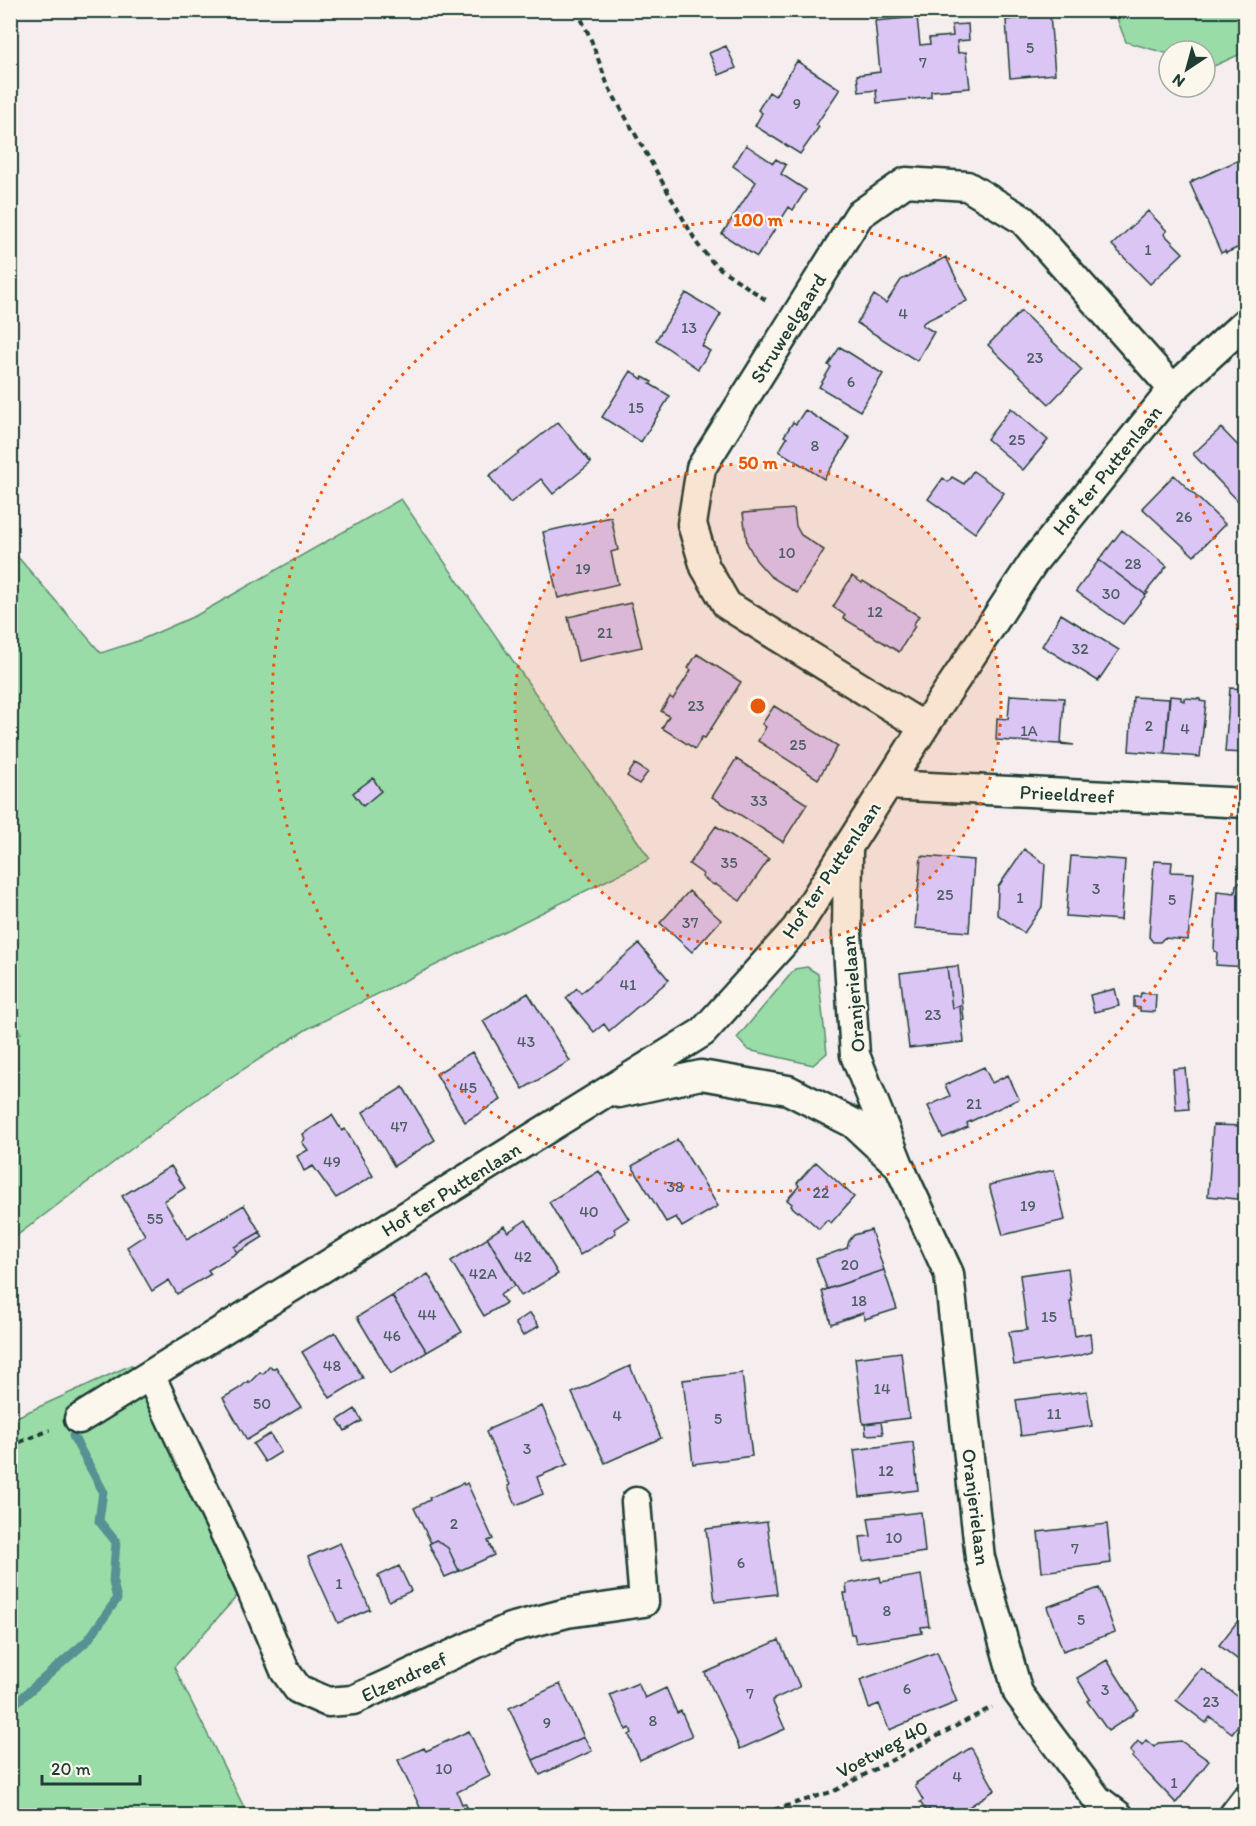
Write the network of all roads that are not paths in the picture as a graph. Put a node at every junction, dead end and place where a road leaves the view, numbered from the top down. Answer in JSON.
{"nodes":[{"id":1,"x":1245,"y":322,"type":"edge"},
{"id":2,"x":1173,"y":389,"type":"junction"},
{"id":3,"x":924,"y":727,"type":"junction"},
{"id":4,"x":888,"y":785,"type":"junction"},
{"id":5,"x":1245,"y":803,"type":"edge"},
{"id":6,"x":848,"y":848,"type":"junction"},
{"id":7,"x":601,"y":1096,"type":"junction"},
{"id":8,"x":900,"y":1168,"type":"junction"},
{"id":9,"x":150,"y":1375,"type":"junction"},
{"id":10,"x":79,"y":1419,"type":"road end"},
{"id":11,"x":636,"y":1502,"type":"dead end"},
{"id":12,"x":1245,"y":1799,"type":"edge"},
{"id":13,"x":1119,"y":1815,"type":"edge"},
{"id":14,"x":1233,"y":1815,"type":"edge"}],
"edges":[{"from":1,"to":2,"type":"street","name":"Hof ter Puttenlaan"},
{"from":2,"to":3,"type":"street","name":"Hof ter Puttenlaan"},
{"from":2,"to":3,"type":"street","name":"Struweelgaard"},
{"from":3,"to":4,"type":"street","name":"Hof ter Puttenlaan"},
{"from":4,"to":5,"type":"street","name":"Prieeldreef"},
{"from":4,"to":6,"type":"street","name":"Hof ter Puttenlaan"},
{"from":6,"to":7,"type":"street","name":"Hof ter Puttenlaan"},
{"from":6,"to":8,"type":"street","name":"Oranjerielaan"},
{"from":7,"to":8,"type":"street","name":"Oranjerielaan"},
{"from":7,"to":9,"type":"street","name":"Hof ter Puttenlaan"},
{"from":8,"to":13,"type":"street","name":"Oranjerielaan"},
{"from":9,"to":10,"type":"street","name":"Hof ter Puttenlaan"},
{"from":9,"to":11,"type":"street","name":"Elzendreef"},
{"from":12,"to":14,"type":"street"}]}
